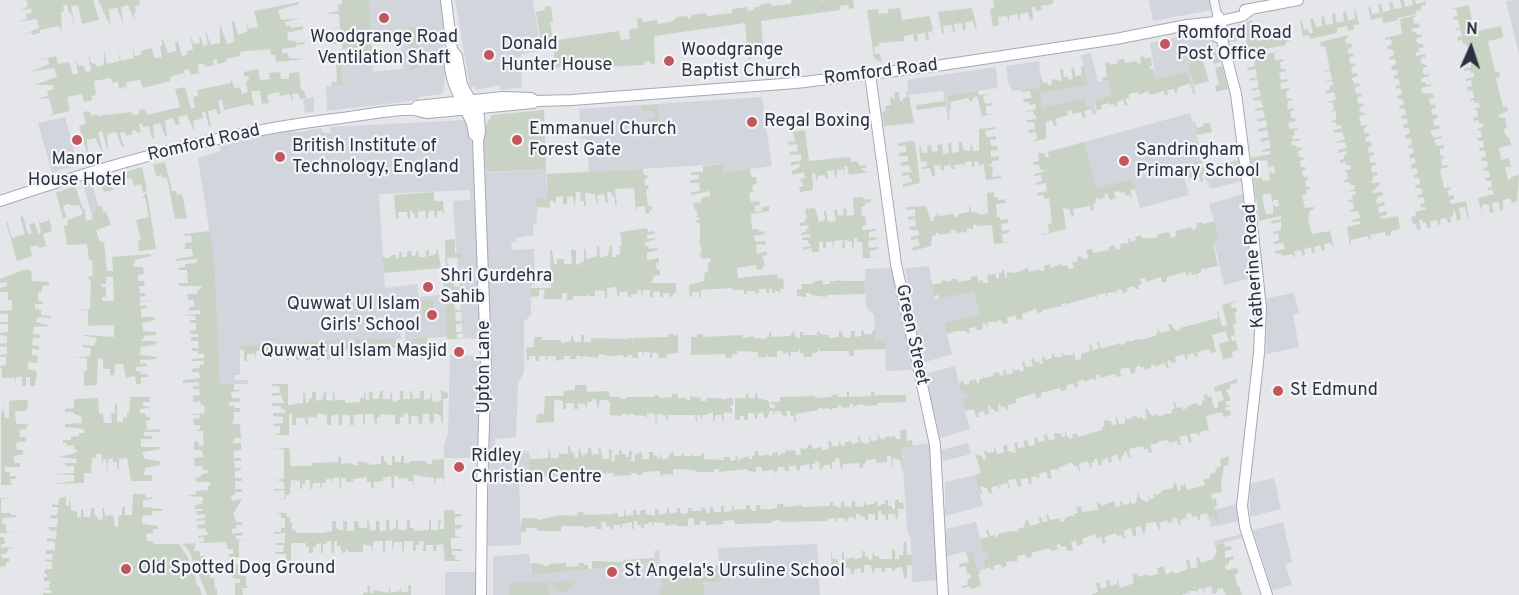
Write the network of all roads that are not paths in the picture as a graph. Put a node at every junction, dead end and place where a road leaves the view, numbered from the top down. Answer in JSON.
{"nodes":[{"id":1,"x":446,"y":0,"type":"edge"},
{"id":2,"x":1214,"y":0,"type":"edge"},
{"id":3,"x":1298,"y":0,"type":"edge"},
{"id":4,"x":1218,"y":20,"type":"junction"},
{"id":5,"x":1191,"y":25,"type":"junction"},
{"id":6,"x":1221,"y":41,"type":"junction"},
{"id":7,"x":870,"y":74,"type":"junction"},
{"id":8,"x":467,"y":105,"type":"junction"},
{"id":9,"x":0,"y":201,"type":"edge"},
{"id":10,"x":481,"y":595,"type":"edge"},
{"id":11,"x":944,"y":595,"type":"edge"},
{"id":12,"x":1267,"y":595,"type":"edge"}],
"edges":[{"from":1,"to":8,"type":"main road","name":"Upton Lane"},
{"from":2,"to":4,"type":"street"},
{"from":3,"to":4,"type":"main road","name":"Romford Road"},
{"from":4,"to":5,"type":"main road","name":"Romford Road"},
{"from":4,"to":6,"type":"main road","name":"Katherine Road"},
{"from":5,"to":6,"type":"main road"},
{"from":5,"to":7,"type":"main road","name":"Romford Road"},
{"from":6,"to":12,"type":"main road","name":"Katherine Road"},
{"from":7,"to":8,"type":"main road","name":"Romford Road"},
{"from":7,"to":11,"type":"main road","name":"Green Street"},
{"from":8,"to":9,"type":"main road","name":"Romford Road"},
{"from":8,"to":10,"type":"main road","name":"Upton Lane"}]}
